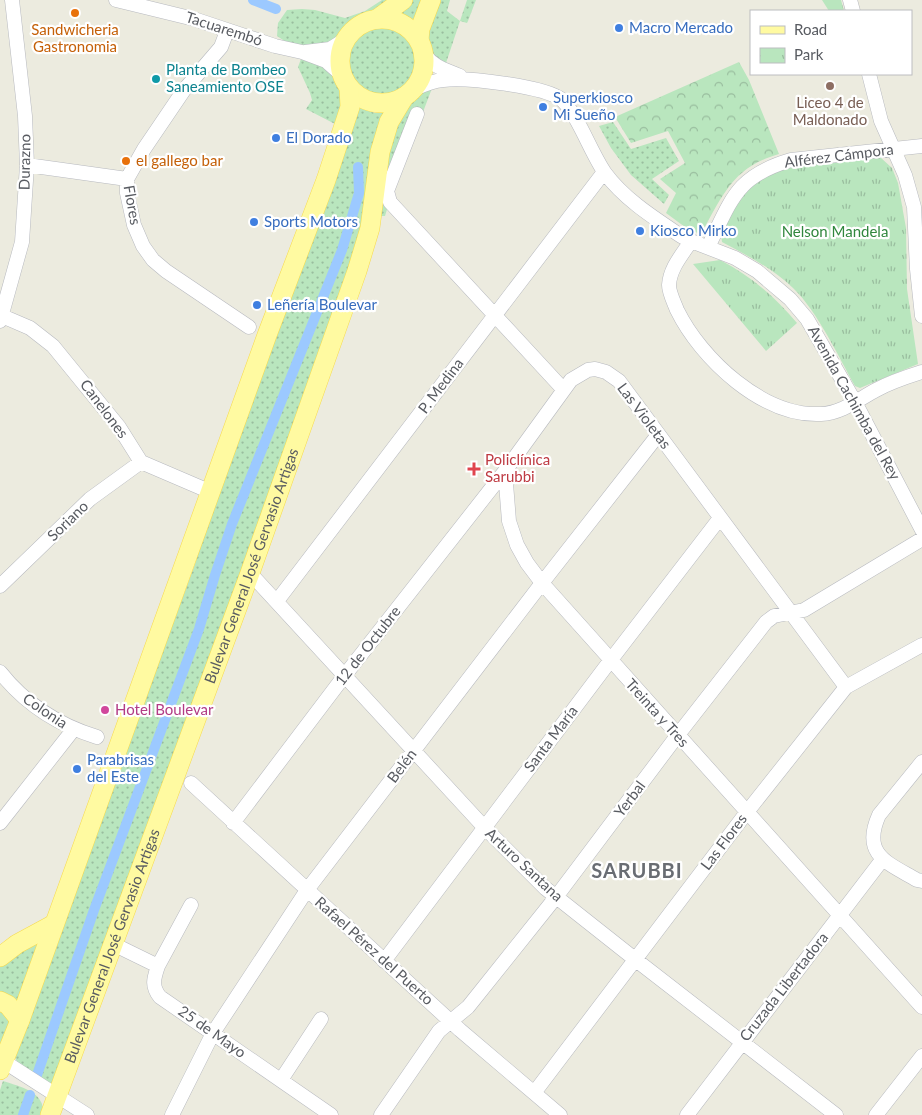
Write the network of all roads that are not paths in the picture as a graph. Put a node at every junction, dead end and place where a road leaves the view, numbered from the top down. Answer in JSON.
{"nodes":[{"id":1,"x":12,"y":0,"type":"edge"},
{"id":2,"x":116,"y":0,"type":"edge"},
{"id":3,"x":403,"y":0,"type":"edge"},
{"id":4,"x":430,"y":0,"type":"edge"},
{"id":5,"x":377,"y":19,"type":"junction"},
{"id":6,"x":227,"y":31,"type":"junction"},
{"id":7,"x":346,"y":39,"type":"junction"},
{"id":8,"x":421,"y":47,"type":"junction"},
{"id":9,"x":302,"y":52,"type":"junction"},
{"id":10,"x":869,"y":75,"type":"edge"},
{"id":11,"x":465,"y":78,"type":"junction"},
{"id":12,"x":345,"y":81,"type":"junction"},
{"id":13,"x":409,"y":93,"type":"junction"},
{"id":14,"x":416,"y":114,"type":"dead end"},
{"id":15,"x":922,"y":146,"type":"edge"},
{"id":16,"x":894,"y":149,"type":"junction"},
{"id":17,"x":27,"y":165,"type":"junction"},
{"id":18,"x":604,"y":172,"type":"junction"},
{"id":19,"x":127,"y":180,"type":"junction"},
{"id":20,"x":690,"y":241,"type":"junction"},
{"id":21,"x":708,"y":247,"type":"junction"},
{"id":22,"x":496,"y":314,"type":"junction"},
{"id":23,"x":922,"y":316,"type":"edge"},
{"id":24,"x":1,"y":319,"type":"edge"},
{"id":25,"x":249,"y":327,"type":"dead end"},
{"id":26,"x":922,"y":372,"type":"edge"},
{"id":27,"x":563,"y":389,"type":"junction"},
{"id":28,"x":856,"y":402,"type":"junction"},
{"id":29,"x":658,"y":435,"type":"junction"},
{"id":30,"x":141,"y":462,"type":"junction"},
{"id":31,"x":505,"y":470,"type":"junction"},
{"id":32,"x":211,"y":492,"type":"junction"},
{"id":33,"x":720,"y":518,"type":"junction"},
{"id":34,"x":922,"y":530,"type":"edge"},
{"id":35,"x":922,"y":539,"type":"edge"},
{"id":36,"x":250,"y":573,"type":"junction"},
{"id":37,"x":542,"y":584,"type":"junction"},
{"id":38,"x":0,"y":586,"type":"edge"},
{"id":39,"x":277,"y":601,"type":"junction"},
{"id":40,"x":790,"y":613,"type":"junction"},
{"id":41,"x":922,"y":645,"type":"edge"},
{"id":42,"x":610,"y":661,"type":"junction"},
{"id":43,"x":0,"y":672,"type":"edge"},
{"id":44,"x":345,"y":675,"type":"junction"},
{"id":45,"x":846,"y":687,"type":"junction"},
{"id":46,"x":73,"y":730,"type":"junction"},
{"id":47,"x":678,"y":736,"type":"junction"},
{"id":48,"x":97,"y":737,"type":"dead end"},
{"id":49,"x":414,"y":750,"type":"junction"},
{"id":50,"x":922,"y":762,"type":"edge"},
{"id":51,"x":191,"y":783,"type":"dead end"},
{"id":52,"x":747,"y":812,"type":"junction"},
{"id":53,"x":0,"y":823,"type":"edge"},
{"id":54,"x":233,"y":823,"type":"junction"},
{"id":55,"x":484,"y":827,"type":"junction"},
{"id":56,"x":882,"y":860,"type":"junction"},
{"id":57,"x":922,"y":881,"type":"edge"},
{"id":58,"x":307,"y":890,"type":"junction"},
{"id":59,"x":556,"y":897,"type":"junction"},
{"id":60,"x":192,"y":905,"type":"dead end"},
{"id":61,"x":840,"y":915,"type":"junction"},
{"id":62,"x":54,"y":924,"type":"junction"},
{"id":63,"x":113,"y":944,"type":"junction"},
{"id":64,"x":0,"y":957,"type":"edge"},
{"id":65,"x":636,"y":960,"type":"junction"},
{"id":66,"x":384,"y":961,"type":"junction"},
{"id":67,"x":158,"y":966,"type":"junction"},
{"id":68,"x":0,"y":1001,"type":"edge"},
{"id":69,"x":922,"y":1007,"type":"edge"},
{"id":70,"x":321,"y":1019,"type":"dead end"},
{"id":71,"x":20,"y":1020,"type":"junction"},
{"id":72,"x":451,"y":1022,"type":"junction"},
{"id":73,"x":213,"y":1033,"type":"junction"},
{"id":74,"x":742,"y":1042,"type":"junction"},
{"id":75,"x":922,"y":1056,"type":"edge"},
{"id":76,"x":1,"y":1065,"type":"edge"},
{"id":77,"x":282,"y":1080,"type":"junction"},
{"id":78,"x":534,"y":1093,"type":"junction"},
{"id":79,"x":54,"y":1105,"type":"edge"},
{"id":80,"x":74,"y":1115,"type":"edge"},
{"id":81,"x":87,"y":1115,"type":"edge"},
{"id":82,"x":172,"y":1115,"type":"edge"},
{"id":83,"x":331,"y":1115,"type":"edge"},
{"id":84,"x":381,"y":1115,"type":"edge"},
{"id":85,"x":560,"y":1115,"type":"edge"},
{"id":86,"x":687,"y":1115,"type":"edge"},
{"id":87,"x":836,"y":1115,"type":"edge"},
{"id":88,"x":876,"y":1115,"type":"edge"}],
"edges":[{"from":1,"to":17,"type":"street","name":"Durazno"},
{"from":2,"to":6,"type":"street","name":"Tacuarembó"},
{"from":3,"to":5,"type":"main road"},
{"from":4,"to":8,"type":"main road"},
{"from":5,"to":7,"type":"main road"},
{"from":5,"to":8,"type":"main road"},
{"from":6,"to":9,"type":"street","name":"Tacuarembó"},
{"from":6,"to":19,"type":"street","name":"Flores"},
{"from":7,"to":9,"type":"street","name":"Tacuarembó"},
{"from":7,"to":12,"type":"main road"},
{"from":8,"to":11,"type":"street","name":"Avenida Cachimba del Rey"},
{"from":8,"to":13,"type":"main road"},
{"from":9,"to":12,"type":"street","name":"Tacuarembó"},
{"from":10,"to":16,"type":"street"},
{"from":11,"to":13,"type":"street","name":"Avenida Cachimba del Rey"},
{"from":11,"to":18,"type":"street","name":"Avenida Cachimba del Rey"},
{"from":12,"to":13,"type":"main road"},
{"from":12,"to":32,"type":"main road"},
{"from":13,"to":36,"type":"main road","name":"Bulevar General José Gervasio Artigas"},
{"from":14,"to":22,"type":"street"},
{"from":15,"to":16,"type":"street","name":"Alférez Cámpora"},
{"from":16,"to":21,"type":"street","name":"Alférez Cámpora"},
{"from":16,"to":23,"type":"street"},
{"from":17,"to":19,"type":"street"},
{"from":17,"to":24,"type":"street","name":"Durazno"},
{"from":18,"to":20,"type":"street","name":"Avenida Cachimba del Rey"},
{"from":18,"to":22,"type":"street","name":"P. Medina"},
{"from":19,"to":25,"type":"street","name":"Flores"},
{"from":20,"to":21,"type":"street","name":"Avenida Cachimba del Rey"},
{"from":20,"to":28,"type":"street"},
{"from":21,"to":28,"type":"street","name":"Avenida Cachimba del Rey"},
{"from":22,"to":27,"type":"street"},
{"from":22,"to":39,"type":"street","name":"P. Medina"},
{"from":24,"to":30,"type":"street","name":"Canelones"},
{"from":26,"to":28,"type":"street"},
{"from":27,"to":29,"type":"street","name":"Las Violetas"},
{"from":27,"to":31,"type":"street"},
{"from":28,"to":34,"type":"street","name":"Avenida Cachimba del Rey"},
{"from":29,"to":33,"type":"street","name":"Las Violetas"},
{"from":29,"to":37,"type":"street","name":"Belén"},
{"from":30,"to":32,"type":"street"},
{"from":30,"to":38,"type":"street","name":"Soriano"},
{"from":31,"to":37,"type":"street","name":"Treinta y Tres"},
{"from":31,"to":44,"type":"street","name":"12 de Octubre"},
{"from":32,"to":62,"type":"main road"},
{"from":33,"to":40,"type":"street","name":"Las Violetas"},
{"from":33,"to":42,"type":"street","name":"Santa María"},
{"from":35,"to":40,"type":"street","name":"Yerbal"},
{"from":36,"to":39,"type":"street","name":"Arturo Santana"},
{"from":36,"to":63,"type":"main road","name":"Bulevar General José Gervasio Artigas"},
{"from":37,"to":42,"type":"street","name":"Treinta y Tres"},
{"from":37,"to":49,"type":"street","name":"Belén"},
{"from":39,"to":44,"type":"street","name":"Arturo Santana"},
{"from":40,"to":45,"type":"street","name":"Las Violetas"},
{"from":40,"to":47,"type":"street","name":"Yerbal"},
{"from":41,"to":45,"type":"street","name":"Las Flores"},
{"from":42,"to":47,"type":"street","name":"Treinta y Tres"},
{"from":42,"to":55,"type":"street","name":"Santa María"},
{"from":43,"to":46,"type":"street","name":"Colonia"},
{"from":44,"to":49,"type":"street","name":"Arturo Santana"},
{"from":44,"to":54,"type":"street","name":"12 de Octubre"},
{"from":45,"to":52,"type":"street","name":"Las Flores"},
{"from":46,"to":48,"type":"street","name":"Colonia"},
{"from":46,"to":53,"type":"street"},
{"from":47,"to":52,"type":"street","name":"Treinta y Tres"},
{"from":47,"to":59,"type":"street","name":"Yerbal"},
{"from":49,"to":55,"type":"street","name":"Arturo Santana"},
{"from":49,"to":58,"type":"street","name":"Belén"},
{"from":50,"to":56,"type":"street"},
{"from":51,"to":54,"type":"street","name":"Rafael Pérez del Puerto"},
{"from":52,"to":61,"type":"street","name":"Treinta y Tres"},
{"from":52,"to":65,"type":"street","name":"Las Flores"},
{"from":54,"to":58,"type":"street","name":"Rafael Pérez del Puerto"},
{"from":55,"to":59,"type":"street","name":"Arturo Santana"},
{"from":55,"to":66,"type":"street","name":"Santa María"},
{"from":56,"to":57,"type":"street"},
{"from":56,"to":61,"type":"street","name":"Cruzada Libertadora"},
{"from":58,"to":66,"type":"street","name":"Rafael Pérez del Puerto"},
{"from":58,"to":73,"type":"street","name":"Belén"},
{"from":59,"to":65,"type":"street","name":"Arturo Santana"},
{"from":59,"to":72,"type":"street","name":"Yerbal"},
{"from":60,"to":67,"type":"street"},
{"from":61,"to":69,"type":"street","name":"Treinta y Tres"},
{"from":61,"to":74,"type":"street","name":"Cruzada Libertadora"},
{"from":62,"to":64,"type":"main road"},
{"from":62,"to":71,"type":"main road"},
{"from":63,"to":67,"type":"street"},
{"from":63,"to":79,"type":"main road","name":"Bulevar General José Gervasio Artigas"},
{"from":65,"to":74,"type":"street","name":"Arturo Santana"},
{"from":65,"to":78,"type":"street","name":"Las Flores"},
{"from":66,"to":72,"type":"street","name":"Rafael Pérez del Puerto"},
{"from":67,"to":73,"type":"street","name":"25 de Mayo"},
{"from":68,"to":71,"type":"main road"},
{"from":70,"to":77,"type":"street"},
{"from":71,"to":76,"type":"main road"},
{"from":72,"to":78,"type":"street","name":"Rafael Pérez del Puerto"},
{"from":72,"to":84,"type":"street","name":"Yerbal"},
{"from":73,"to":77,"type":"street","name":"25 de Mayo"},
{"from":73,"to":82,"type":"street","name":"Belén"},
{"from":74,"to":86,"type":"street","name":"Cruzada Libertadora"},
{"from":74,"to":87,"type":"street","name":"Arturo Santana"},
{"from":75,"to":88,"type":"street"},
{"from":76,"to":79,"type":"street"},
{"from":77,"to":83,"type":"street","name":"25 de Mayo"},
{"from":78,"to":85,"type":"street","name":"Rafael Pérez del Puerto"},
{"from":79,"to":80,"type":"street"},
{"from":79,"to":81,"type":"street"}]}
